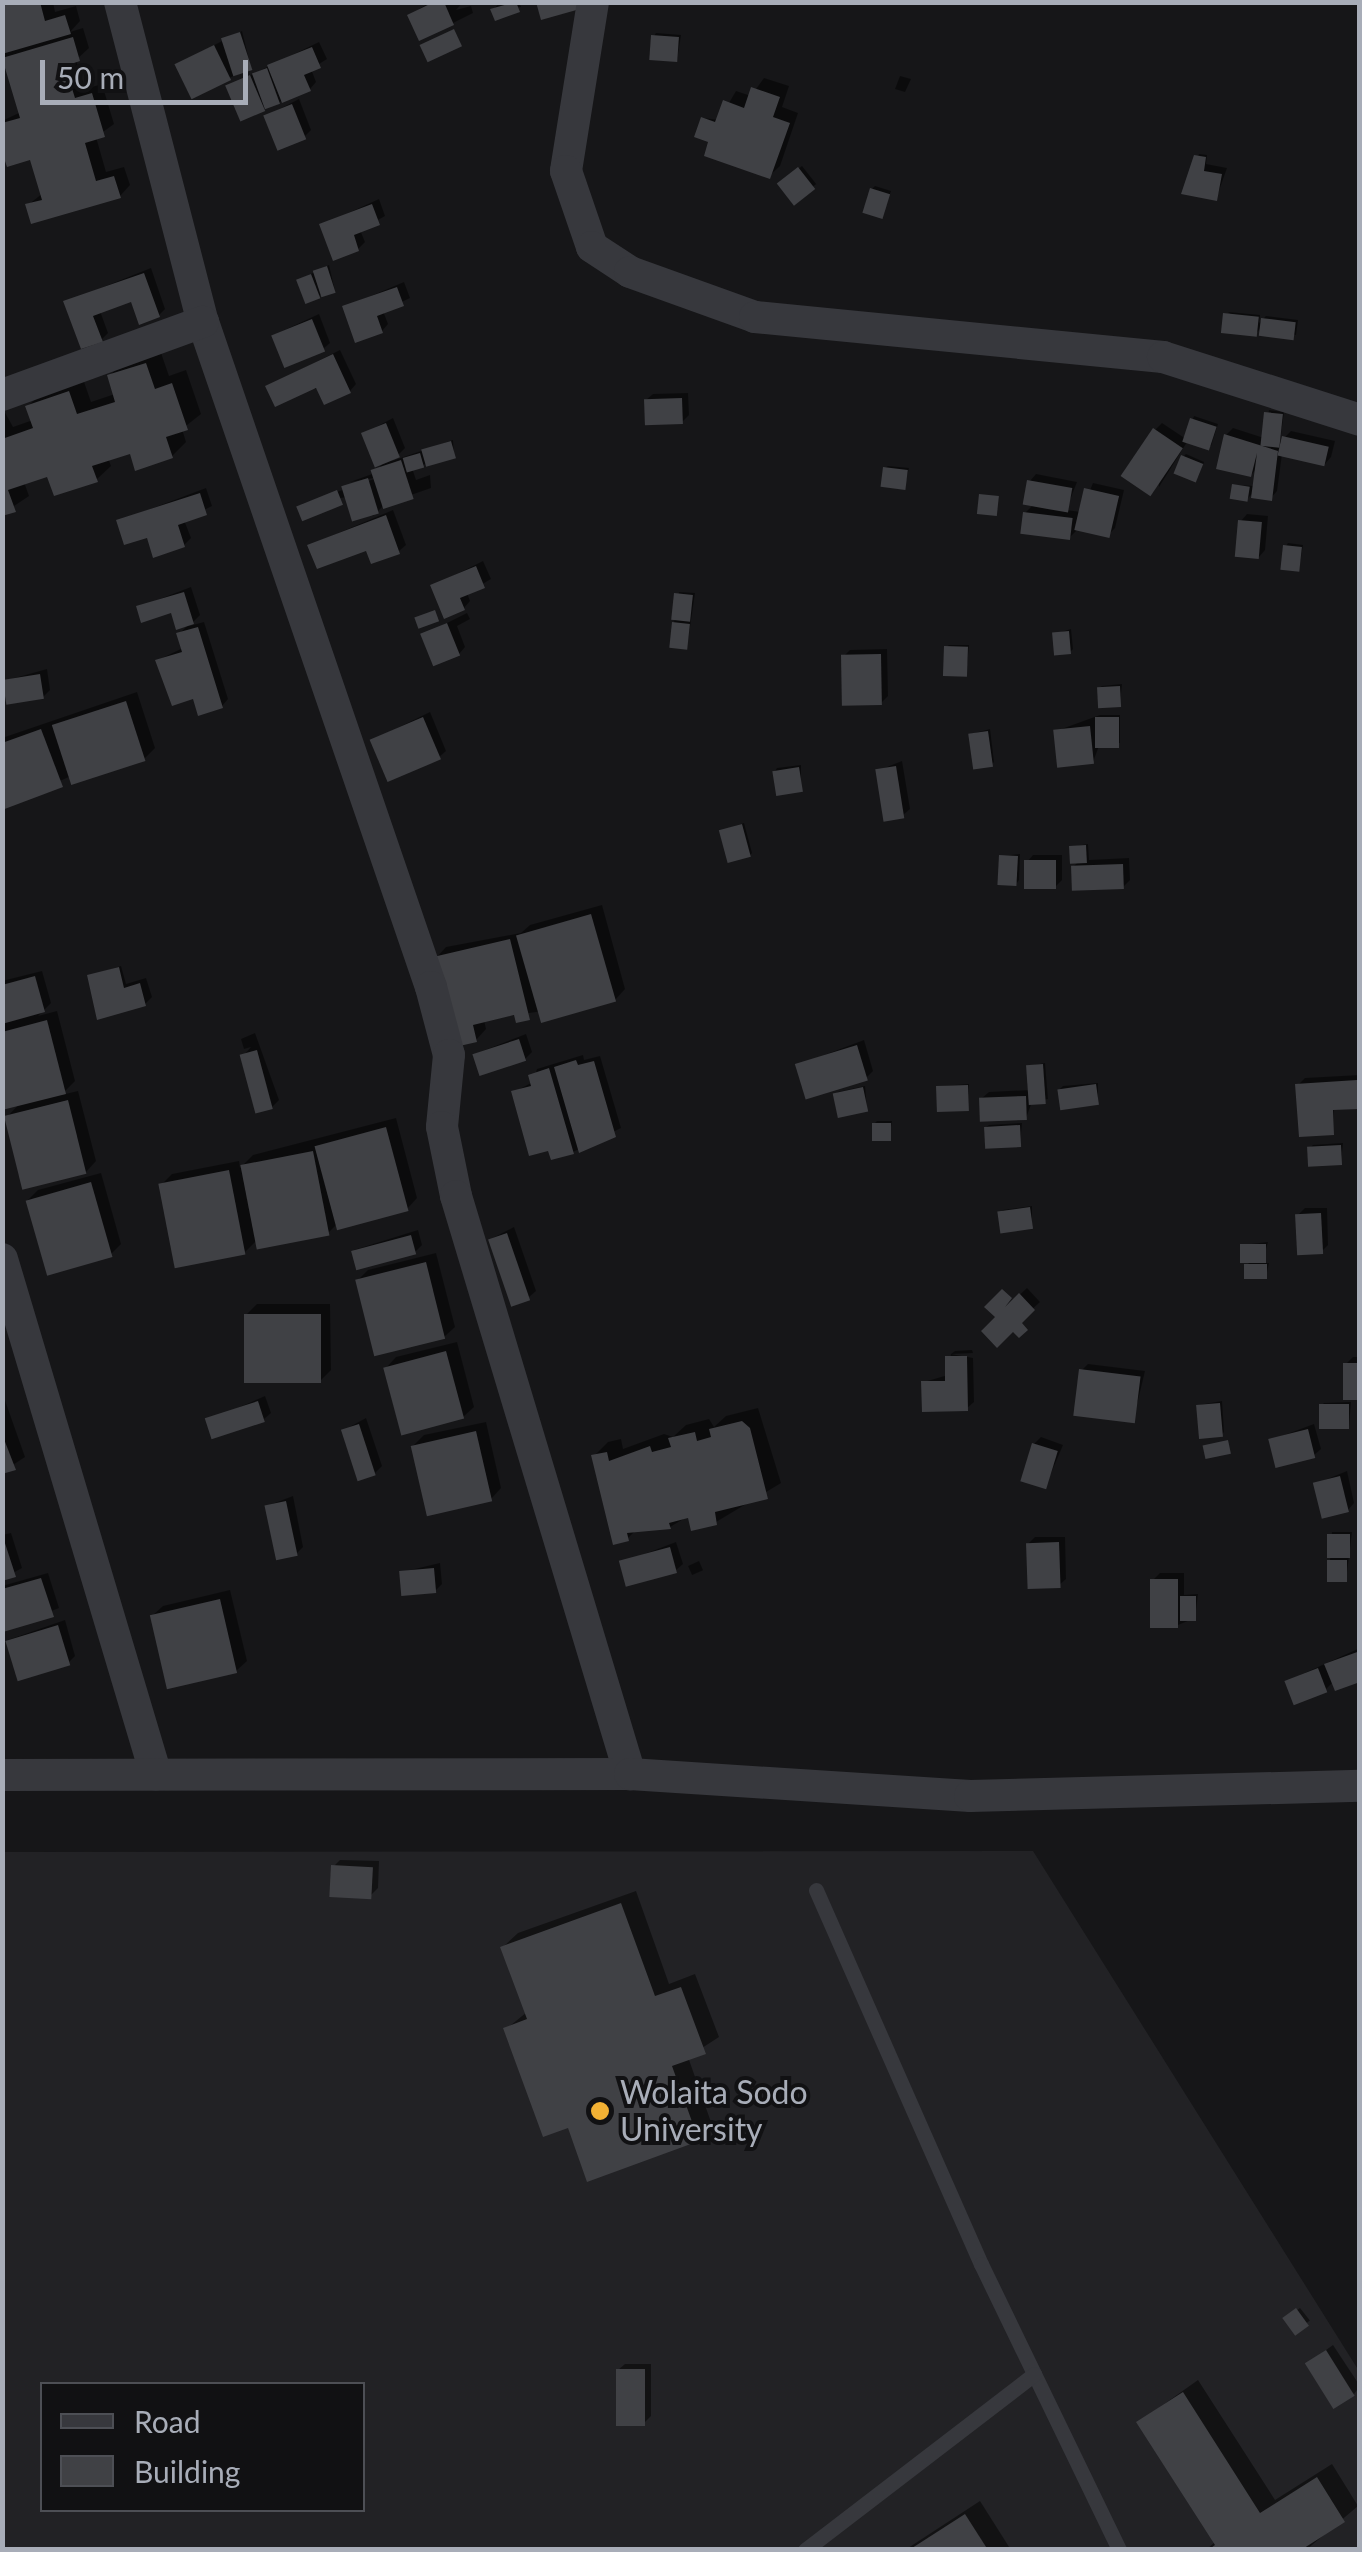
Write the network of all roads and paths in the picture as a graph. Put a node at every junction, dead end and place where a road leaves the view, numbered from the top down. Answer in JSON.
{"nodes":[{"id":1,"x":120,"y":2,"type":"edge"},
{"id":2,"x":593,"y":2,"type":"edge"},
{"id":3,"x":203,"y":322,"type":"junction"},
{"id":4,"x":2,"y":395,"type":"edge"},
{"id":5,"x":1360,"y":420,"type":"edge"},
{"id":6,"x":2,"y":1259,"type":"edge"},
{"id":7,"x":630,"y":1774,"type":"junction"},
{"id":8,"x":2,"y":1775,"type":"edge"},
{"id":9,"x":156,"y":1775,"type":"junction"},
{"id":10,"x":1360,"y":1786,"type":"edge"},
{"id":11,"x":816,"y":1890,"type":"dead end"},
{"id":12,"x":1034,"y":2374,"type":"junction"},
{"id":13,"x":806,"y":2550,"type":"edge"},
{"id":14,"x":1119,"y":2550,"type":"edge"}],
"edges":[{"from":1,"to":3,"type":"street"},
{"from":2,"to":5,"type":"street"},
{"from":3,"to":4,"type":"street"},
{"from":3,"to":7,"type":"street"},
{"from":6,"to":9,"type":"street"},
{"from":7,"to":9,"type":"street"},
{"from":7,"to":10,"type":"street"},
{"from":8,"to":9,"type":"street"},
{"from":11,"to":12,"type":"lane"},
{"from":12,"to":13,"type":"lane"},
{"from":12,"to":14,"type":"lane"}]}
